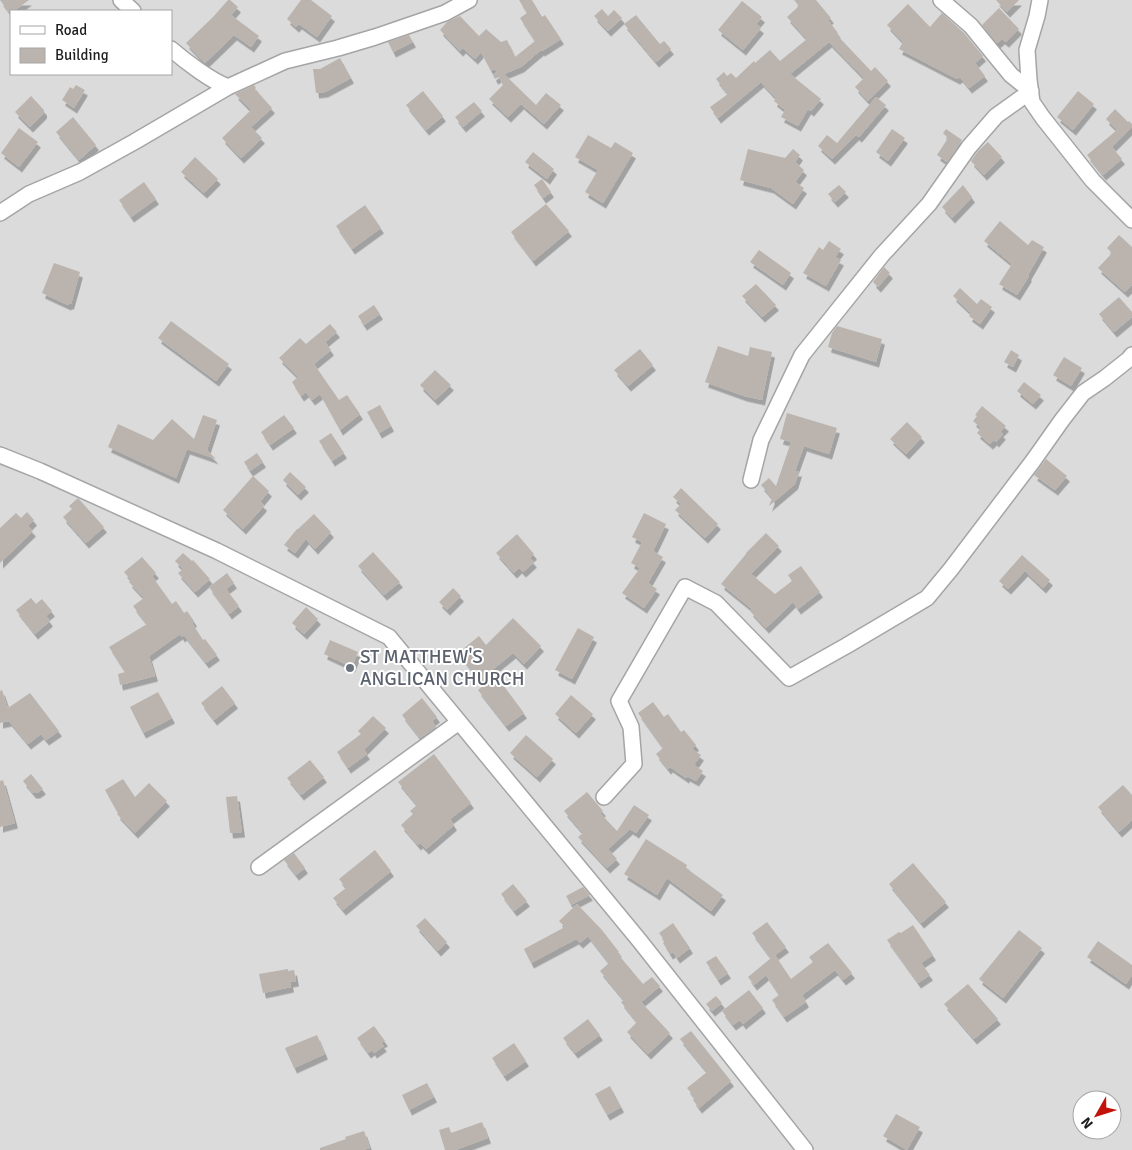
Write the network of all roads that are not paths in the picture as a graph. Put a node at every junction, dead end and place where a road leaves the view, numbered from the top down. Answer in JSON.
{"nodes":[{"id":1,"x":121,"y":0,"type":"edge"},
{"id":2,"x":469,"y":0,"type":"edge"},
{"id":3,"x":941,"y":0,"type":"edge"},
{"id":4,"x":1040,"y":0,"type":"edge"},
{"id":5,"x":132,"y":10,"type":"edge"},
{"id":6,"x":172,"y":50,"type":"edge"},
{"id":7,"x":228,"y":87,"type":"junction"},
{"id":8,"x":1031,"y":91,"type":"junction"},
{"id":9,"x":0,"y":213,"type":"edge"},
{"id":10,"x":1132,"y":220,"type":"edge"},
{"id":11,"x":1131,"y":359,"type":"edge"},
{"id":12,"x":0,"y":455,"type":"edge"},
{"id":13,"x":750,"y":480,"type":"dead end"},
{"id":14,"x":459,"y":722,"type":"junction"},
{"id":15,"x":604,"y":797,"type":"dead end"},
{"id":16,"x":259,"y":867,"type":"dead end"},
{"id":17,"x":805,"y":1150,"type":"edge"}],
"edges":[{"from":1,"to":5,"type":"street"},
{"from":2,"to":7,"type":"street"},
{"from":3,"to":8,"type":"street"},
{"from":4,"to":8,"type":"street"},
{"from":6,"to":7,"type":"street"},
{"from":7,"to":9,"type":"street"},
{"from":8,"to":10,"type":"street"},
{"from":8,"to":13,"type":"street"},
{"from":11,"to":15,"type":"street"},
{"from":12,"to":14,"type":"street"},
{"from":14,"to":16,"type":"street"},
{"from":14,"to":17,"type":"street"}]}
